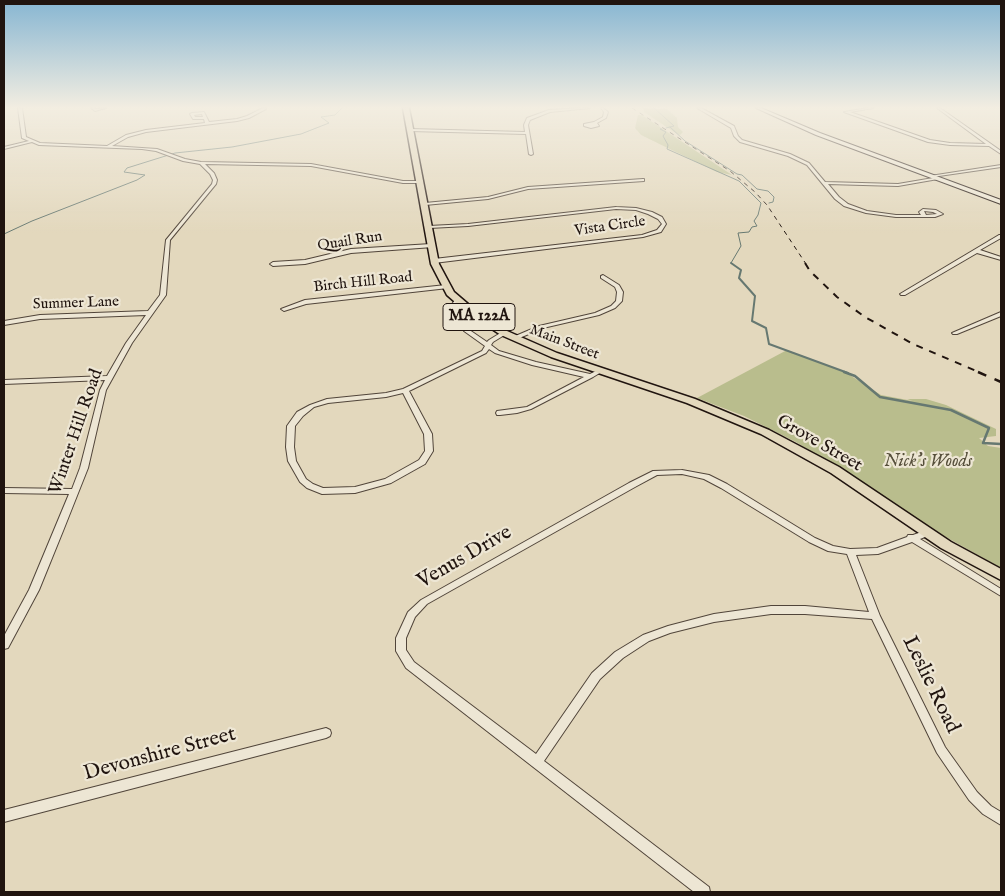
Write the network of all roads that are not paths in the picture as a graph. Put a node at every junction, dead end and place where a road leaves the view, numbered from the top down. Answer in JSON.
{"nodes":[{"id":1,"x":153,"y":150,"type":"edge"},
{"id":2,"x":413,"y":150,"type":"edge"},
{"id":3,"x":530,"y":150,"type":"edge"},
{"id":4,"x":774,"y":150,"type":"edge"},
{"id":5,"x":861,"y":150,"type":"edge"},
{"id":6,"x":531,"y":154,"type":"dead end"},
{"id":7,"x":201,"y":163,"type":"junction"},
{"id":8,"x":1001,"y":166,"type":"edge"},
{"id":9,"x":935,"y":177,"type":"junction"},
{"id":10,"x":643,"y":180,"type":"dead end"},
{"id":11,"x":419,"y":182,"type":"junction"},
{"id":12,"x":826,"y":184,"type":"junction"},
{"id":13,"x":1001,"y":202,"type":"edge"},
{"id":14,"x":425,"y":204,"type":"junction"},
{"id":15,"x":925,"y":216,"type":"dead end"},
{"id":16,"x":429,"y":227,"type":"junction"},
{"id":17,"x":1001,"y":236,"type":"edge"},
{"id":18,"x":431,"y":246,"type":"junction"},
{"id":19,"x":977,"y":251,"type":"junction"},
{"id":20,"x":1001,"y":259,"type":"edge"},
{"id":21,"x":434,"y":261,"type":"junction"},
{"id":22,"x":273,"y":264,"type":"dead end"},
{"id":23,"x":604,"y":277,"type":"dead end"},
{"id":24,"x":446,"y":287,"type":"junction"},
{"id":25,"x":903,"y":294,"type":"dead end"},
{"id":26,"x":458,"y":300,"type":"junction"},
{"id":27,"x":284,"y":309,"type":"dead end"},
{"id":28,"x":151,"y":313,"type":"junction"},
{"id":29,"x":1001,"y":314,"type":"edge"},
{"id":30,"x":4,"y":323,"type":"edge"},
{"id":31,"x":504,"y":333,"type":"junction"},
{"id":32,"x":955,"y":333,"type":"dead end"},
{"id":33,"x":515,"y":338,"type":"junction"},
{"id":34,"x":488,"y":346,"type":"junction"},
{"id":35,"x":600,"y":371,"type":"junction"},
{"id":36,"x":591,"y":376,"type":"junction"},
{"id":37,"x":108,"y":378,"type":"junction"},
{"id":38,"x":4,"y":382,"type":"edge"},
{"id":39,"x":405,"y":390,"type":"junction"},
{"id":40,"x":691,"y":401,"type":"joint"},
{"id":41,"x":500,"y":413,"type":"dead end"},
{"id":42,"x":4,"y":490,"type":"edge"},
{"id":43,"x":74,"y":492,"type":"junction"},
{"id":44,"x":927,"y":533,"type":"junction"},
{"id":45,"x":911,"y":537,"type":"junction"},
{"id":46,"x":850,"y":552,"type":"junction"},
{"id":47,"x":1001,"y":575,"type":"edge"},
{"id":48,"x":1001,"y":592,"type":"edge"},
{"id":49,"x":875,"y":616,"type":"junction"},
{"id":50,"x":4,"y":645,"type":"edge"},
{"id":51,"x":326,"y":733,"type":"dead end"},
{"id":52,"x":537,"y":762,"type":"junction"},
{"id":53,"x":4,"y":816,"type":"edge"},
{"id":54,"x":1001,"y":819,"type":"edge"},
{"id":55,"x":704,"y":892,"type":"edge"}],
"edges":[{"from":1,"to":7,"type":"street"},
{"from":2,"to":11,"type":"main road","name":"Main Street","number":"MA 122A"},
{"from":3,"to":6,"type":"street"},
{"from":4,"to":12,"type":"street"},
{"from":5,"to":9,"type":"main road"},
{"from":7,"to":11,"type":"street"},
{"from":7,"to":28,"type":"street","name":"Winter Hill Road"},
{"from":8,"to":9,"type":"street"},
{"from":9,"to":12,"type":"street"},
{"from":9,"to":13,"type":"main road"},
{"from":10,"to":14,"type":"street"},
{"from":11,"to":14,"type":"main road","name":"Main Street","number":"MA 122A"},
{"from":12,"to":15,"type":"street"},
{"from":14,"to":16,"type":"main road","name":"Main Street","number":"MA 122A"},
{"from":16,"to":18,"type":"main road","name":"Main Street","number":"MA 122A"},
{"from":16,"to":21,"type":"street","name":"Vista Circle"},
{"from":17,"to":19,"type":"street"},
{"from":18,"to":21,"type":"main road","name":"Main Street","number":"MA 122A"},
{"from":18,"to":22,"type":"street","name":"Quail Run"},
{"from":19,"to":20,"type":"street"},
{"from":19,"to":25,"type":"street"},
{"from":21,"to":24,"type":"main road","name":"Main Street","number":"MA 122A"},
{"from":23,"to":33,"type":"street"},
{"from":24,"to":26,"type":"main road","name":"Main Street","number":"MA 122A"},
{"from":24,"to":27,"type":"street","name":"Birch Hill Road"},
{"from":26,"to":31,"type":"main road","name":"Main Street","number":"MA 122A"},
{"from":26,"to":34,"type":"street"},
{"from":28,"to":30,"type":"street","name":"Summer Lane"},
{"from":28,"to":37,"type":"street","name":"Winter Hill Road"},
{"from":29,"to":32,"type":"street"},
{"from":31,"to":33,"type":"main road","name":"Main Street","number":"MA 122A"},
{"from":31,"to":34,"type":"street"},
{"from":33,"to":35,"type":"main road","name":"Main Street","number":"MA 122A"},
{"from":34,"to":36,"type":"street"},
{"from":34,"to":39,"type":"street"},
{"from":35,"to":36,"type":"street"},
{"from":35,"to":40,"type":"main road","name":"Main Street","number":"MA 122A"},
{"from":36,"to":41,"type":"street"},
{"from":37,"to":38,"type":"street"},
{"from":37,"to":43,"type":"street","name":"Winter Hill Road"},
{"from":39,"to":39,"type":"street"},
{"from":40,"to":44,"type":"main road","name":"Grove Street","number":"MA 122A"},
{"from":42,"to":43,"type":"street"},
{"from":43,"to":50,"type":"street","name":"Winter Hill Road"},
{"from":44,"to":45,"type":"street","name":"Venus Drive"},
{"from":44,"to":47,"type":"main road","name":"Grove Street","number":"MA 122A"},
{"from":45,"to":46,"type":"street","name":"Venus Drive"},
{"from":45,"to":48,"type":"street"},
{"from":46,"to":49,"type":"street","name":"Leslie Road"},
{"from":46,"to":52,"type":"street","name":"Venus Drive"},
{"from":49,"to":52,"type":"street"},
{"from":49,"to":54,"type":"street","name":"Leslie Road"},
{"from":51,"to":53,"type":"street","name":"Devonshire Street"},
{"from":52,"to":55,"type":"street","name":"Venus Drive"}]}
